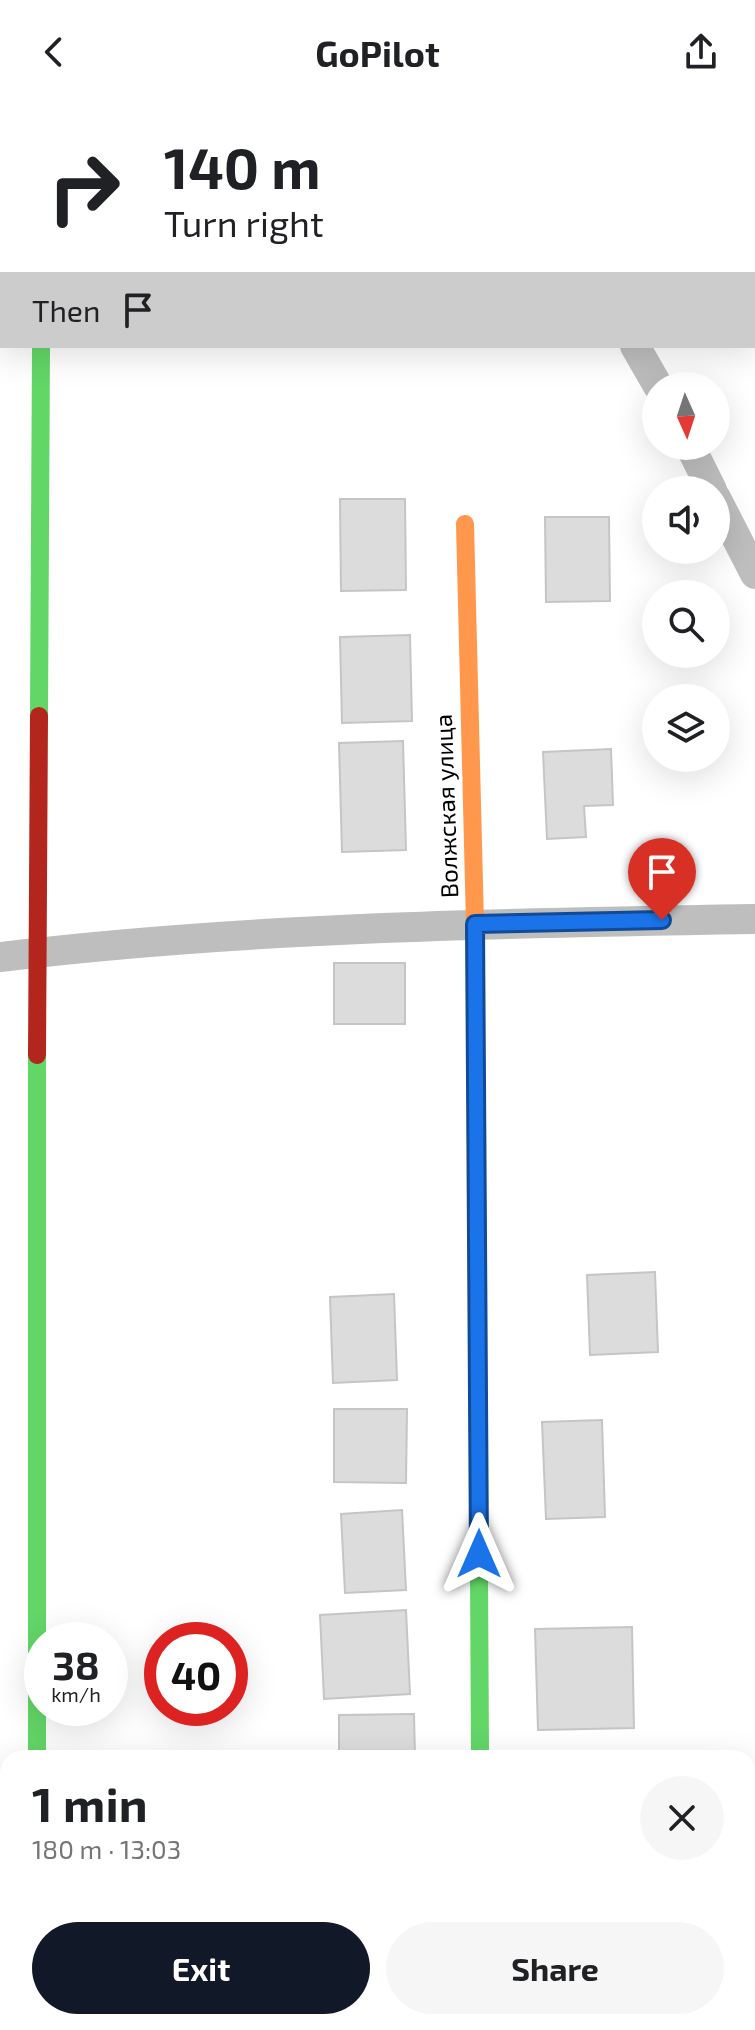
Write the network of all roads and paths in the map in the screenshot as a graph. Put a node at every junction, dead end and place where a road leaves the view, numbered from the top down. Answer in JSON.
{"nodes":[{"id":1,"x":41,"y":348,"type":"edge"},
{"id":2,"x":636,"y":348,"type":"edge"},
{"id":3,"x":650,"y":372,"type":"edge"},
{"id":4,"x":465,"y":524,"type":"dead end"},
{"id":5,"x":730,"y":525,"type":"edge"},
{"id":6,"x":755,"y":574,"type":"edge"},
{"id":7,"x":755,"y":919,"type":"edge"},
{"id":8,"x":475,"y":924,"type":"junction"},
{"id":9,"x":37,"y":953,"type":"junction"},
{"id":10,"x":0,"y":957,"type":"edge"},
{"id":11,"x":37,"y":1750,"type":"edge"},
{"id":12,"x":480,"y":1750,"type":"edge"}],
"edges":[{"from":1,"to":9,"type":"main road"},
{"from":2,"to":3,"type":"street"},
{"from":4,"to":8,"type":"main road","name":"Волжская улица"},
{"from":5,"to":6,"type":"street"},
{"from":7,"to":8,"type":"street"},
{"from":8,"to":9,"type":"street"},
{"from":8,"to":12,"type":"main road","name":"Волжская улица"},
{"from":9,"to":10,"type":"street"},
{"from":9,"to":11,"type":"main road"}]}
